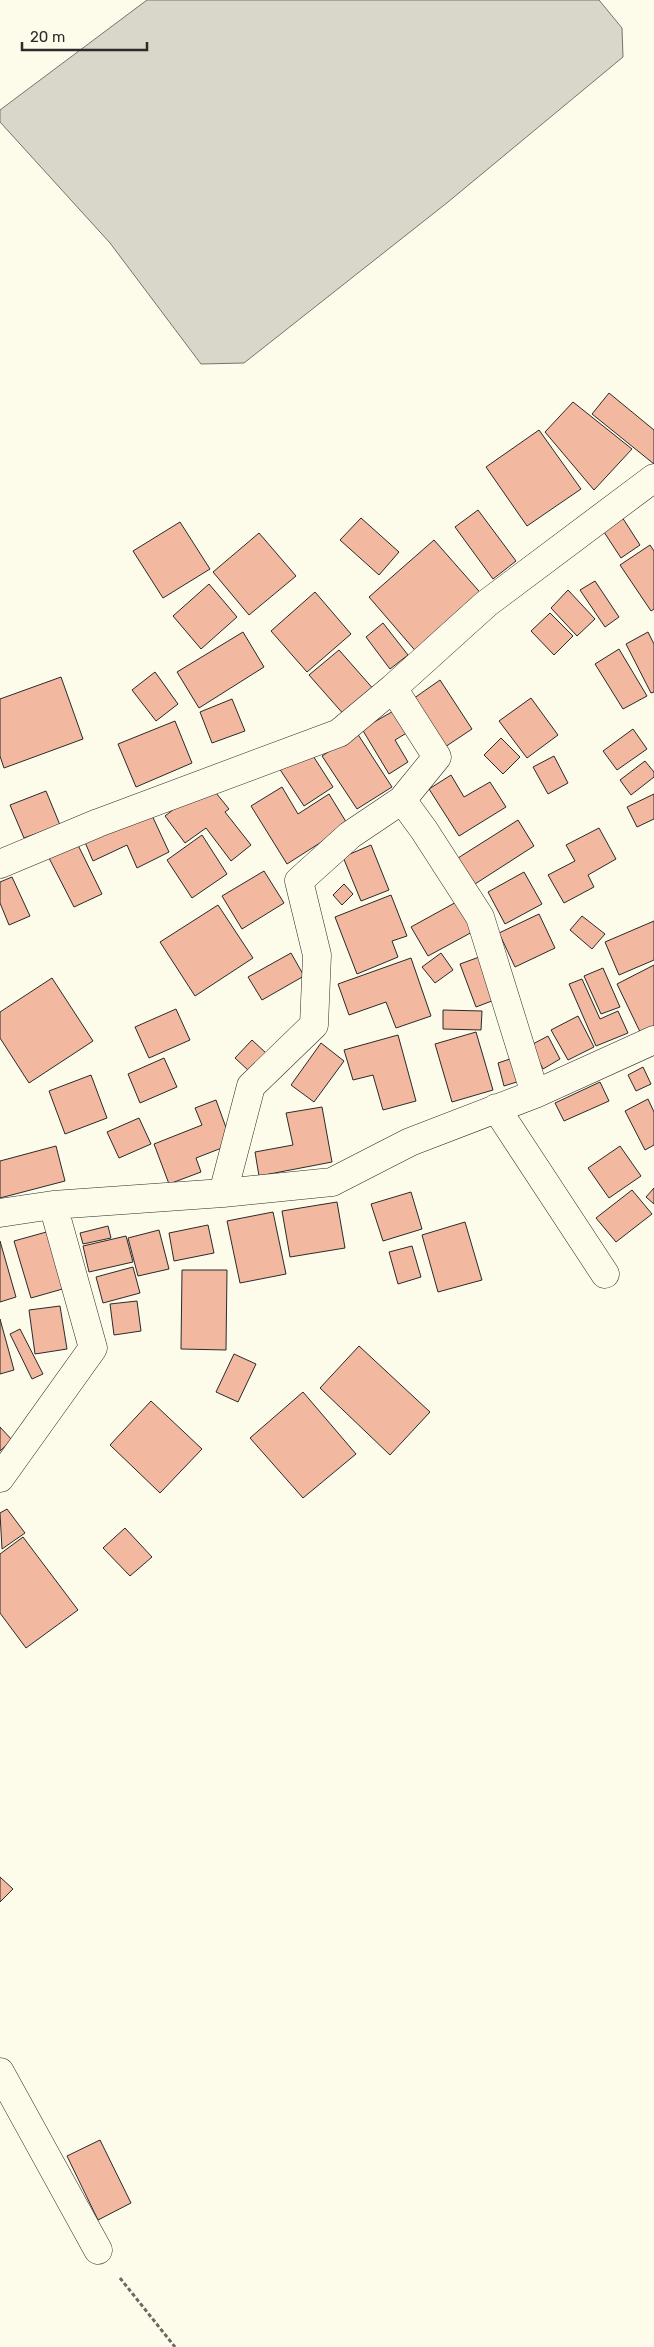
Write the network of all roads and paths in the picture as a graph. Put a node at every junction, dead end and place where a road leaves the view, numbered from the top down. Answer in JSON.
{"nodes":[{"id":1,"x":654,"y":478,"type":"edge"},
{"id":2,"x":393,"y":688,"type":"junction"},
{"id":3,"x":402,"y":800,"type":"junction"},
{"id":4,"x":0,"y":864,"type":"edge"},
{"id":5,"x":654,"y":1040,"type":"edge"},
{"id":6,"x":535,"y":1094,"type":"junction"},
{"id":7,"x":496,"y":1108,"type":"junction"},
{"id":8,"x":223,"y":1193,"type":"junction"},
{"id":9,"x":53,"y":1205,"type":"junction"},
{"id":10,"x":0,"y":1213,"type":"edge"},
{"id":11,"x":605,"y":1274,"type":"dead end"},
{"id":12,"x":0,"y":1478,"type":"edge"},
{"id":13,"x":0,"y":2072,"type":"edge"},
{"id":14,"x":98,"y":2250,"type":"joint"},
{"id":15,"x":175,"y":2347,"type":"edge"}],
"edges":[{"from":1,"to":2,"type":"street"},
{"from":2,"to":3,"type":"street"},
{"from":2,"to":4,"type":"street"},
{"from":3,"to":6,"type":"street"},
{"from":3,"to":8,"type":"street"},
{"from":5,"to":6,"type":"street"},
{"from":6,"to":7,"type":"street"},
{"from":7,"to":8,"type":"street"},
{"from":7,"to":11,"type":"street"},
{"from":8,"to":9,"type":"street"},
{"from":9,"to":10,"type":"street"},
{"from":9,"to":12,"type":"street"},
{"from":13,"to":14,"type":"street"},
{"from":14,"to":15,"type":"path"}]}
